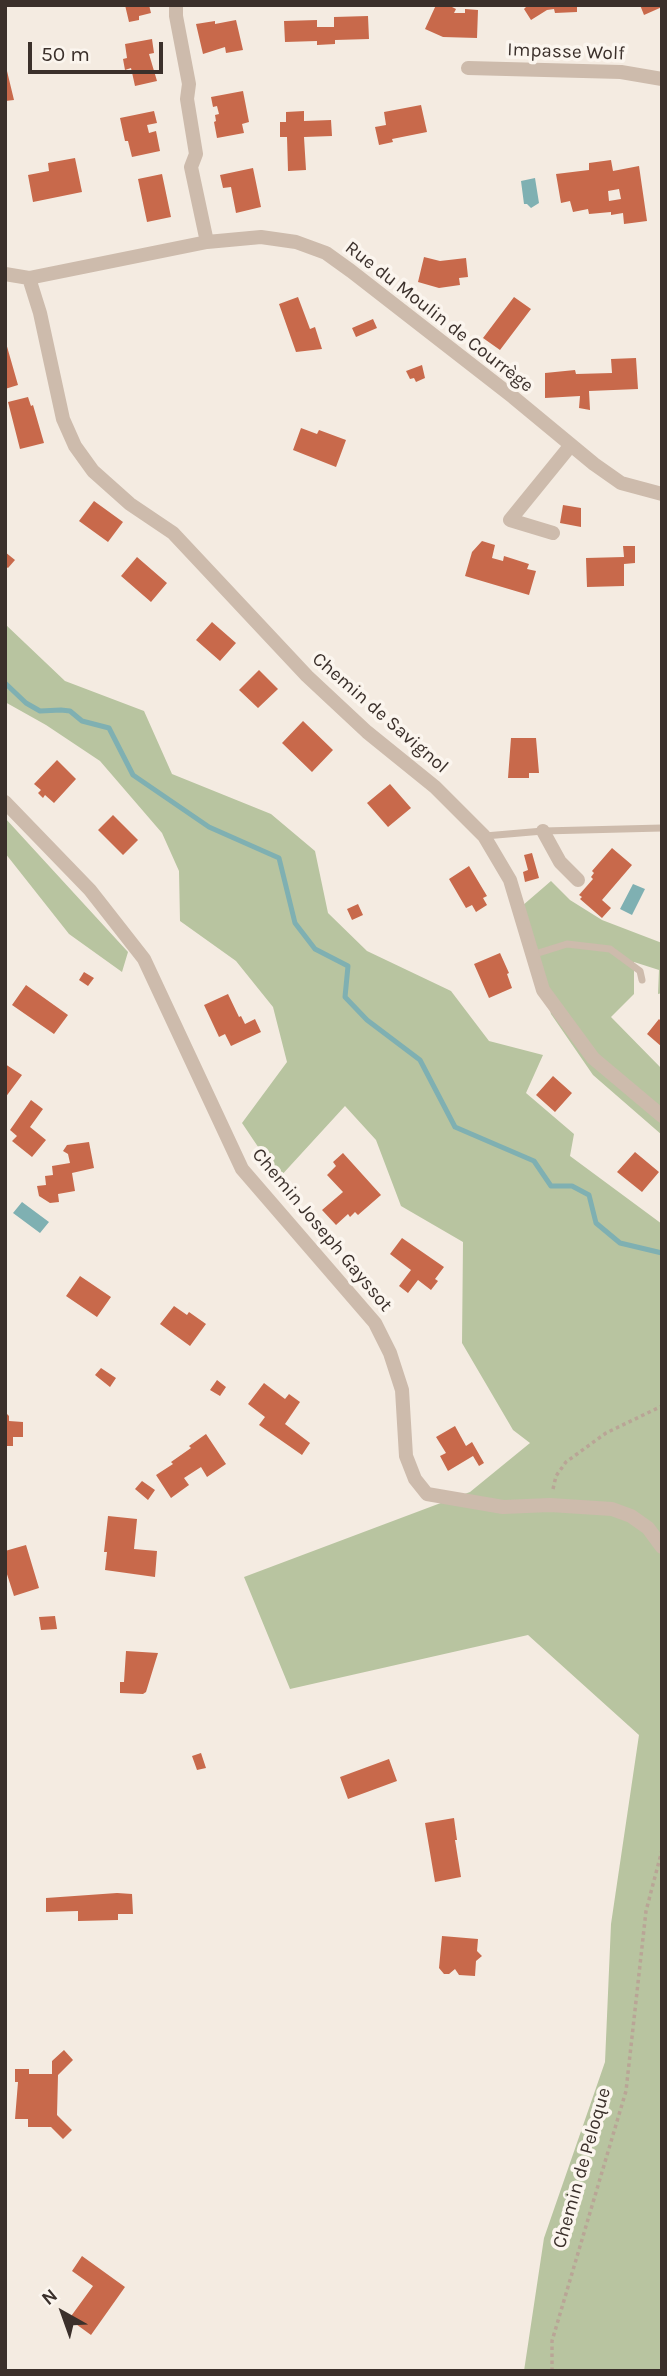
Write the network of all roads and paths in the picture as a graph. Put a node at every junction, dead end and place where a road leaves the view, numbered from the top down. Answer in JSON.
{"nodes":[{"id":1,"x":176,"y":5,"type":"edge"},
{"id":2,"x":468,"y":68,"type":"dead end"},
{"id":3,"x":662,"y":79,"type":"edge"},
{"id":4,"x":206,"y":242,"type":"junction"},
{"id":5,"x":5,"y":274,"type":"edge"},
{"id":6,"x":29,"y":278,"type":"junction"},
{"id":7,"x":571,"y":446,"type":"junction"},
{"id":8,"x":662,"y":494,"type":"edge"},
{"id":9,"x":553,"y":533,"type":"dead end"},
{"id":10,"x":5,"y":802,"type":"edge"},
{"id":11,"x":662,"y":828,"type":"edge"},
{"id":12,"x":542,"y":831,"type":"junction"},
{"id":13,"x":484,"y":836,"type":"junction"},
{"id":14,"x":578,"y":880,"type":"dead end"},
{"id":15,"x":533,"y":955,"type":"junction"},
{"id":16,"x":642,"y":980,"type":"dead end"},
{"id":17,"x":662,"y":1115,"type":"edge"},
{"id":18,"x":662,"y":1406,"type":"edge"},
{"id":19,"x":550,"y":1505,"type":"junction"},
{"id":20,"x":662,"y":1547,"type":"edge"},
{"id":21,"x":662,"y":1850,"type":"edge"},
{"id":22,"x":552,"y":2371,"type":"edge"}],
"edges":[{"from":1,"to":4,"type":"street"},
{"from":2,"to":3,"type":"street","name":"Impasse Wolf"},
{"from":4,"to":6,"type":"street","name":"Rue du Moulin de Courrège"},
{"from":4,"to":7,"type":"street","name":"Rue du Moulin de Courrège"},
{"from":5,"to":6,"type":"street","name":"Rue du Moulin de Courrège"},
{"from":6,"to":13,"type":"street","name":"Chemin de Savignol"},
{"from":7,"to":8,"type":"street","name":"Rue du Moulin de Courrège"},
{"from":7,"to":9,"type":"street"},
{"from":10,"to":19,"type":"street","name":"Chemin Joseph Gayssot"},
{"from":11,"to":12,"type":"lane"},
{"from":12,"to":13,"type":"lane"},
{"from":12,"to":14,"type":"street"},
{"from":13,"to":15,"type":"street","name":"Chemin de Savignol"},
{"from":15,"to":16,"type":"lane"},
{"from":15,"to":17,"type":"street","name":"Chemin de Savignol"},
{"from":18,"to":19,"type":"path"},
{"from":19,"to":20,"type":"street"},
{"from":21,"to":22,"type":"path","name":"Chemin de Peloque"}]}
